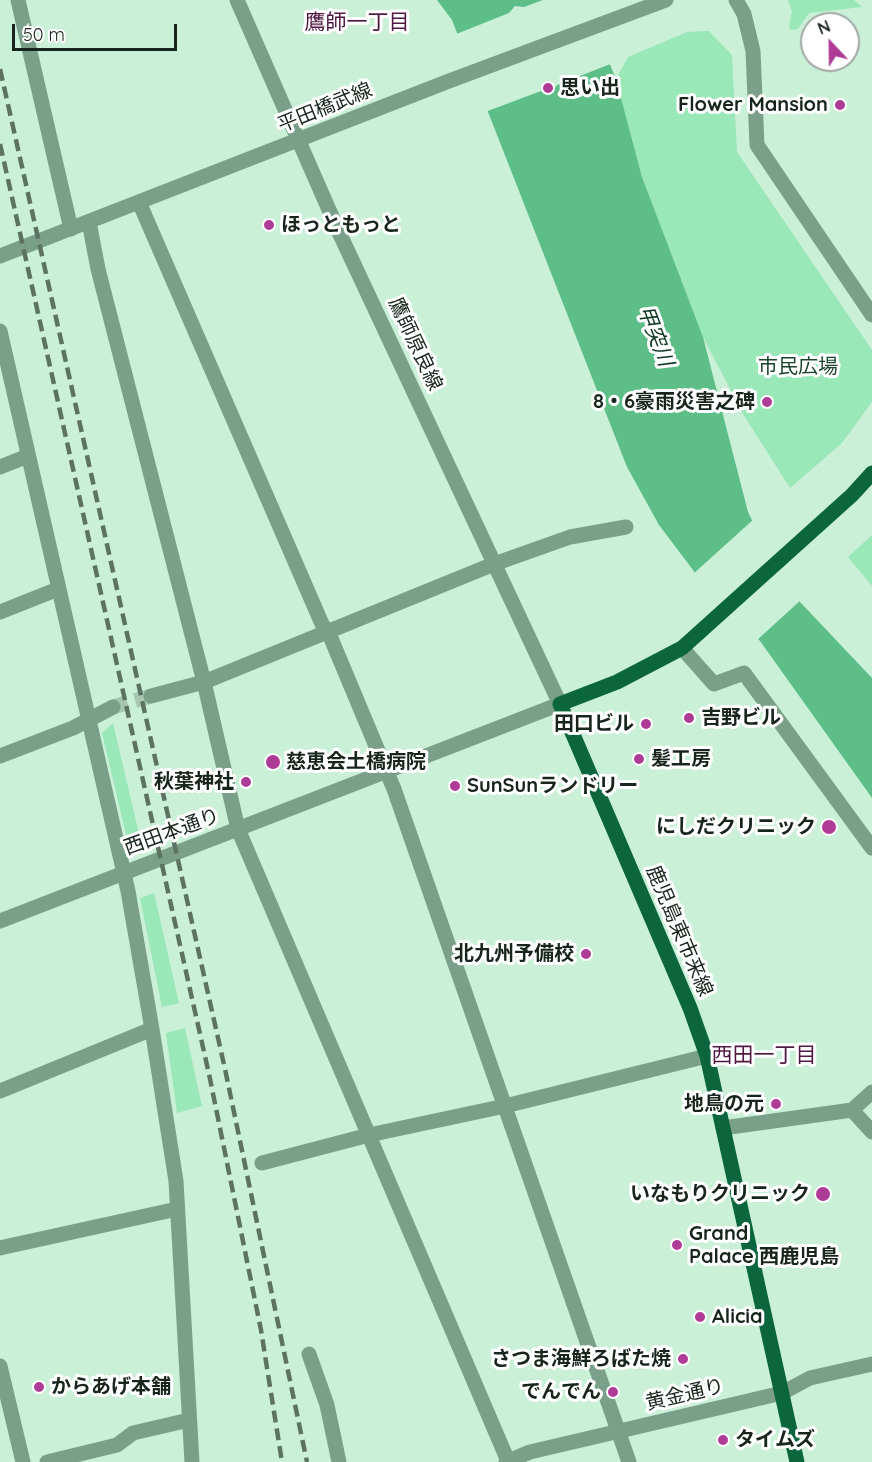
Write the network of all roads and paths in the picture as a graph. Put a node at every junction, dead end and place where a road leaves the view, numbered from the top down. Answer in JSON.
{"nodes":[{"id":1,"x":18,"y":0,"type":"edge"},
{"id":2,"x":237,"y":0,"type":"edge"},
{"id":3,"x":666,"y":0,"type":"edge"},
{"id":4,"x":736,"y":0,"type":"edge"},
{"id":5,"x":298,"y":141,"type":"junction"},
{"id":6,"x":140,"y":202,"type":"junction"},
{"id":7,"x":89,"y":222,"type":"junction"},
{"id":8,"x":71,"y":229,"type":"junction"},
{"id":9,"x":0,"y":256,"type":"edge"},
{"id":10,"x":872,"y":315,"type":"edge"},
{"id":11,"x":0,"y":331,"type":"edge"},
{"id":12,"x":28,"y":456,"type":"junction"},
{"id":13,"x":0,"y":467,"type":"edge"},
{"id":14,"x":872,"y":472,"type":"edge"},
{"id":15,"x":626,"y":526,"type":"dead end"},
{"id":16,"x":494,"y":564,"type":"junction"},
{"id":17,"x":58,"y":589,"type":"junction"},
{"id":18,"x":0,"y":612,"type":"edge"},
{"id":19,"x":326,"y":630,"type":"junction"},
{"id":20,"x":682,"y":648,"type":"junction"},
{"id":21,"x":204,"y":682,"type":"junction"},
{"id":22,"x":151,"y":696,"type":"tunnel mouth"},
{"id":23,"x":560,"y":704,"type":"junction"},
{"id":24,"x":113,"y":707,"type":"tunnel mouth"},
{"id":25,"x":88,"y":720,"type":"junction"},
{"id":26,"x":0,"y":756,"type":"edge"},
{"id":27,"x":387,"y":771,"type":"junction"},
{"id":28,"x":238,"y":829,"type":"junction"},
{"id":29,"x":872,"y":848,"type":"edge"},
{"id":30,"x":123,"y":872,"type":"junction"},
{"id":31,"x":0,"y":921,"type":"edge"},
{"id":32,"x":152,"y":1029,"type":"junction"},
{"id":33,"x":707,"y":1056,"type":"junction"},
{"id":34,"x":0,"y":1091,"type":"edge"},
{"id":35,"x":872,"y":1092,"type":"edge"},
{"id":36,"x":505,"y":1106,"type":"junction"},
{"id":37,"x":852,"y":1110,"type":"junction"},
{"id":38,"x":723,"y":1128,"type":"junction"},
{"id":39,"x":872,"y":1132,"type":"edge"},
{"id":40,"x":369,"y":1135,"type":"junction"},
{"id":41,"x":262,"y":1163,"type":"dead end"},
{"id":42,"x":177,"y":1209,"type":"junction"},
{"id":43,"x":0,"y":1248,"type":"edge"},
{"id":44,"x":309,"y":1354,"type":"dead end"},
{"id":45,"x":872,"y":1364,"type":"edge"},
{"id":46,"x":0,"y":1366,"type":"edge"},
{"id":47,"x":782,"y":1393,"type":"junction"},
{"id":48,"x":189,"y":1420,"type":"junction"},
{"id":49,"x":619,"y":1432,"type":"junction"},
{"id":50,"x":23,"y":1462,"type":"edge"},
{"id":51,"x":48,"y":1462,"type":"edge"},
{"id":52,"x":192,"y":1462,"type":"edge"},
{"id":53,"x":339,"y":1462,"type":"edge"},
{"id":54,"x":508,"y":1462,"type":"edge"},
{"id":55,"x":629,"y":1462,"type":"edge"},
{"id":56,"x":797,"y":1462,"type":"edge"}],
"edges":[{"from":1,"to":8,"type":"street"},
{"from":2,"to":5,"type":"street","name":"鷹師原良線"},
{"from":3,"to":5,"type":"street","name":"平田橋武線"},
{"from":4,"to":10,"type":"street"},
{"from":5,"to":6,"type":"street","name":"平田橋武線"},
{"from":5,"to":16,"type":"street","name":"鷹師原良線"},
{"from":6,"to":7,"type":"street","name":"平田橋武線"},
{"from":6,"to":19,"type":"street"},
{"from":7,"to":8,"type":"street","name":"平田橋武線"},
{"from":7,"to":21,"type":"street"},
{"from":8,"to":9,"type":"street","name":"平田橋武線"},
{"from":11,"to":12,"type":"street"},
{"from":12,"to":13,"type":"street"},
{"from":12,"to":17,"type":"street"},
{"from":14,"to":20,"type":"main road"},
{"from":15,"to":16,"type":"street"},
{"from":16,"to":19,"type":"street"},
{"from":16,"to":23,"type":"street","name":"鷹師原良線"},
{"from":17,"to":18,"type":"street"},
{"from":17,"to":25,"type":"street"},
{"from":19,"to":21,"type":"street"},
{"from":19,"to":27,"type":"street"},
{"from":20,"to":23,"type":"main road"},
{"from":20,"to":29,"type":"street"},
{"from":21,"to":22,"type":"street"},
{"from":21,"to":28,"type":"street"},
{"from":23,"to":27,"type":"street","name":"西田本通り"},
{"from":23,"to":33,"type":"main road","name":"鹿児島東市来線"},
{"from":24,"to":25,"type":"street"},
{"from":25,"to":26,"type":"street"},
{"from":25,"to":30,"type":"street"},
{"from":27,"to":28,"type":"street","name":"西田本通り"},
{"from":27,"to":36,"type":"street"},
{"from":28,"to":30,"type":"street","name":"西田本通り"},
{"from":28,"to":40,"type":"street"},
{"from":30,"to":31,"type":"street","name":"西田本通り"},
{"from":30,"to":32,"type":"street"},
{"from":32,"to":34,"type":"street"},
{"from":32,"to":42,"type":"street"},
{"from":33,"to":36,"type":"street"},
{"from":33,"to":38,"type":"main road","name":"鹿児島東市来線"},
{"from":35,"to":37,"type":"street"},
{"from":36,"to":40,"type":"street"},
{"from":36,"to":49,"type":"street"},
{"from":37,"to":38,"type":"street"},
{"from":37,"to":39,"type":"street"},
{"from":38,"to":47,"type":"main road","name":"鹿児島東市来線"},
{"from":40,"to":41,"type":"street"},
{"from":40,"to":54,"type":"street"},
{"from":42,"to":43,"type":"street"},
{"from":42,"to":48,"type":"street"},
{"from":44,"to":53,"type":"street"},
{"from":45,"to":47,"type":"street","name":"黄金通り"},
{"from":46,"to":50,"type":"street"},
{"from":47,"to":49,"type":"street","name":"黄金通り"},
{"from":47,"to":56,"type":"main road","name":"鹿児島東市来線"},
{"from":48,"to":51,"type":"street"},
{"from":48,"to":52,"type":"street"},
{"from":49,"to":54,"type":"street","name":"黄金通り"},
{"from":49,"to":55,"type":"street"}]}
